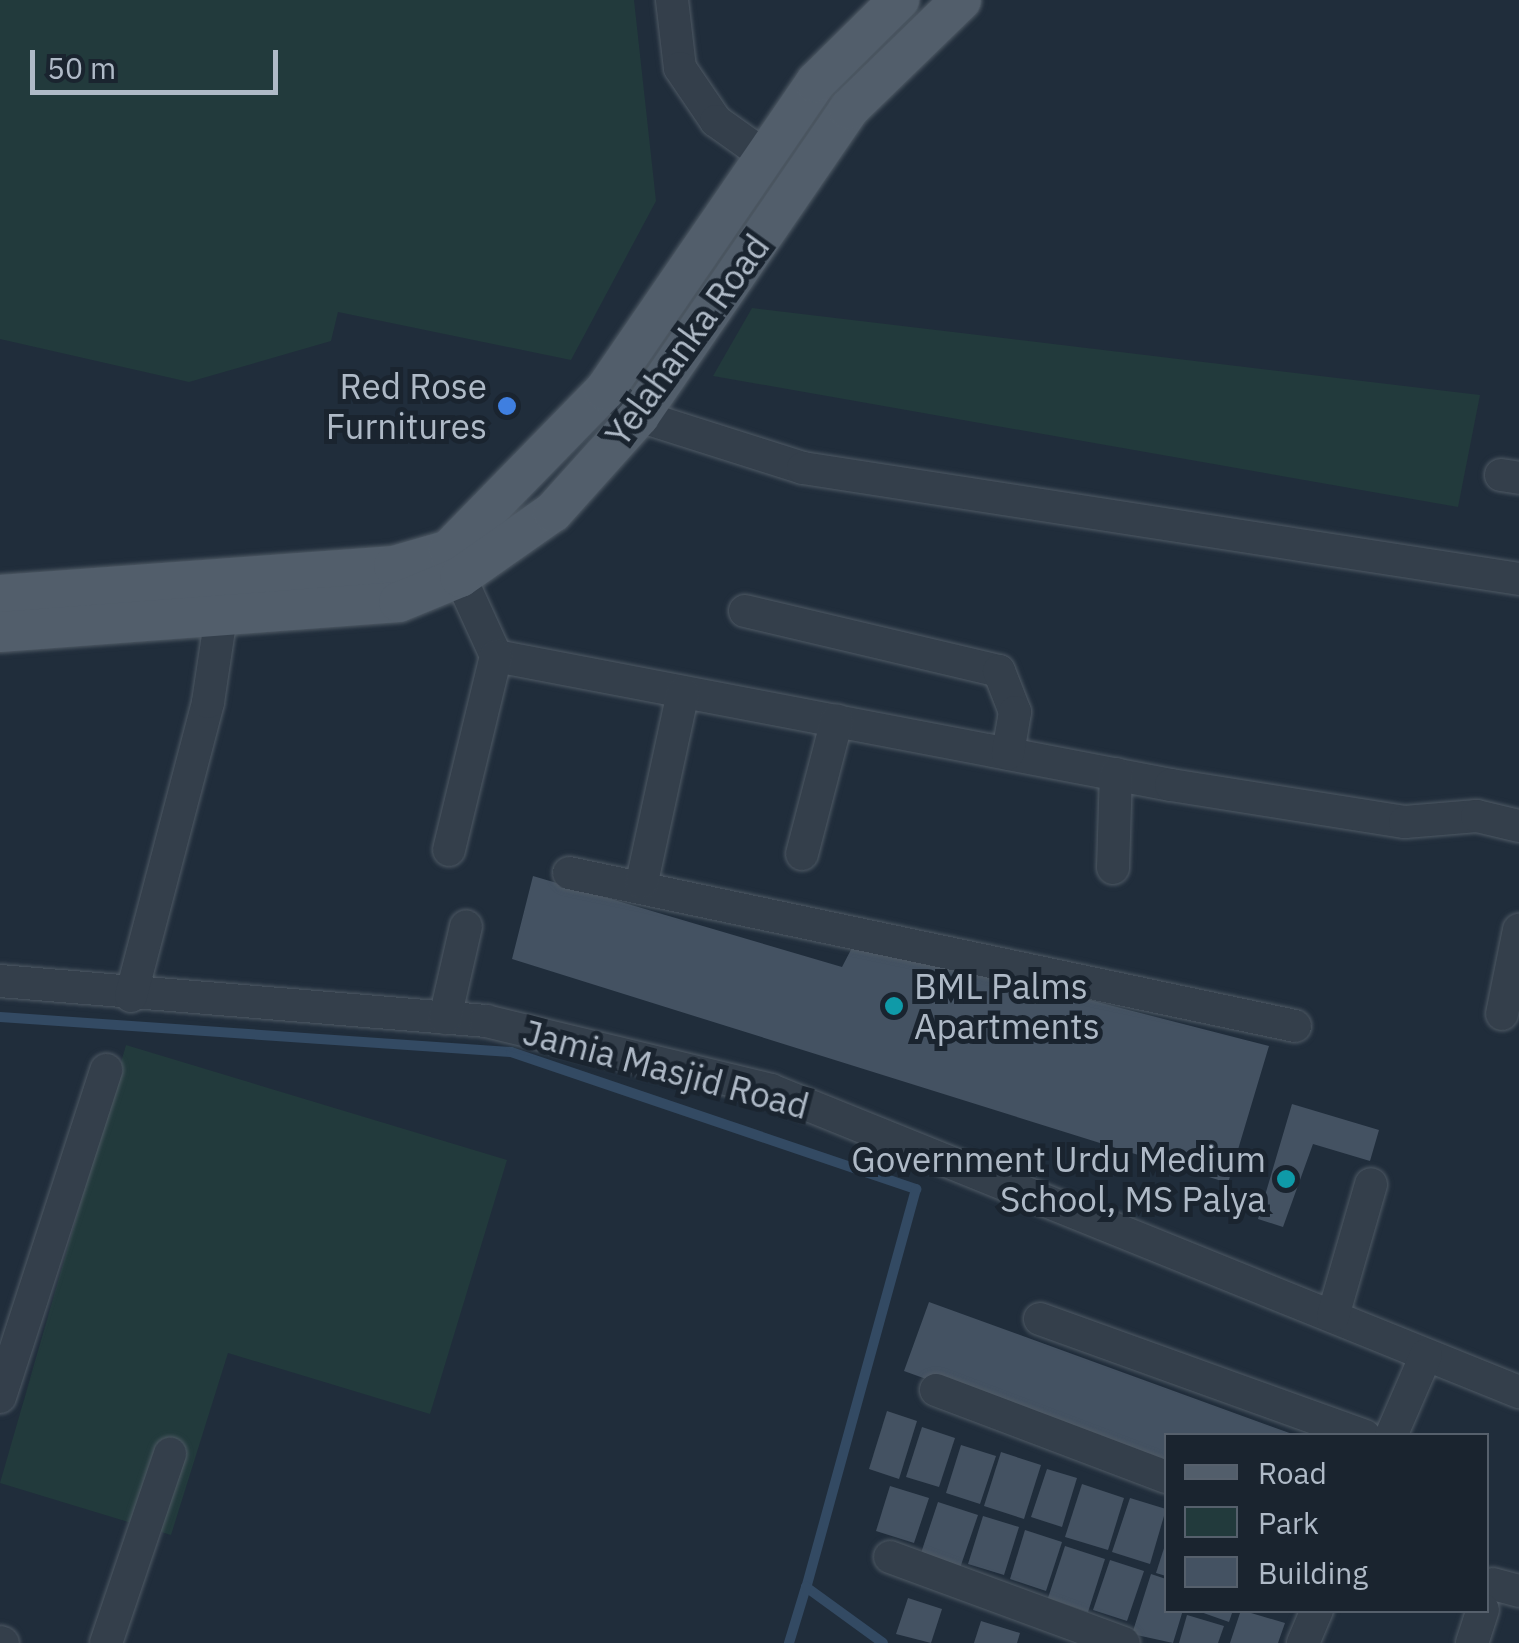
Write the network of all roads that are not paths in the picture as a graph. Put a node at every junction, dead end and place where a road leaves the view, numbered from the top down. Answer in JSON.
{"nodes":[{"id":1,"x":672,"y":0,"type":"edge"},
{"id":2,"x":899,"y":0,"type":"edge"},
{"id":3,"x":961,"y":0,"type":"edge"},
{"id":4,"x":765,"y":156,"type":"junction"},
{"id":5,"x":605,"y":390,"type":"junction"},
{"id":6,"x":639,"y":416,"type":"junction"},
{"id":7,"x":460,"y":577,"type":"junction"},
{"id":8,"x":1519,"y":579,"type":"edge"},
{"id":9,"x":0,"y":595,"type":"edge"},
{"id":10,"x":745,"y":611,"type":"dead end"},
{"id":11,"x":221,"y":616,"type":"junction"},
{"id":12,"x":0,"y":632,"type":"edge"},
{"id":13,"x":496,"y":656,"type":"junction"},
{"id":14,"x":683,"y":692,"type":"junction"},
{"id":15,"x":837,"y":720,"type":"junction"},
{"id":16,"x":1008,"y":753,"type":"junction"},
{"id":17,"x":1116,"y":774,"type":"junction"},
{"id":18,"x":1519,"y":826,"type":"edge"},
{"id":19,"x":449,"y":850,"type":"dead end"},
{"id":20,"x":802,"y":854,"type":"dead end"},
{"id":21,"x":1113,"y":868,"type":"dead end"},
{"id":22,"x":568,"y":873,"type":"dead end"},
{"id":23,"x":642,"y":882,"type":"junction"},
{"id":24,"x":466,"y":926,"type":"dead end"},
{"id":25,"x":1519,"y":930,"type":"edge"},
{"id":26,"x":0,"y":982,"type":"edge"},
{"id":27,"x":131,"y":996,"type":"junction"},
{"id":28,"x":1502,"y":1014,"type":"dead end"},
{"id":29,"x":445,"y":1018,"type":"junction"},
{"id":30,"x":1294,"y":1026,"type":"dead end"},
{"id":31,"x":106,"y":1070,"type":"dead end"},
{"id":32,"x":1371,"y":1184,"type":"dead end"},
{"id":33,"x":1333,"y":1316,"type":"junction"},
{"id":34,"x":1040,"y":1319,"type":"dead end"},
{"id":35,"x":1426,"y":1355,"type":"junction"},
{"id":36,"x":1517,"y":1383,"type":"edge"},
{"id":37,"x":936,"y":1390,"type":"dead end"},
{"id":38,"x":0,"y":1397,"type":"edge"},
{"id":39,"x":1357,"y":1433,"type":"edge"},
{"id":40,"x":1393,"y":1433,"type":"edge"},
{"id":41,"x":170,"y":1454,"type":"dead end"},
{"id":42,"x":1164,"y":1476,"type":"edge"},
{"id":43,"x":890,"y":1558,"type":"dead end"},
{"id":44,"x":1316,"y":1613,"type":"edge"},
{"id":45,"x":1485,"y":1613,"type":"edge"},
{"id":46,"x":106,"y":1643,"type":"edge"},
{"id":47,"x":1124,"y":1643,"type":"edge"},
{"id":48,"x":1303,"y":1643,"type":"edge"},
{"id":49,"x":1472,"y":1643,"type":"edge"}],
"edges":[{"from":1,"to":4,"type":"street"},
{"from":2,"to":4,"type":"main road","name":"Yelahanka Road"},
{"from":3,"to":6,"type":"main road","name":"Yelahanka Road"},
{"from":4,"to":5,"type":"main road","name":"Yelahanka Road"},
{"from":5,"to":6,"type":"street"},
{"from":5,"to":9,"type":"main road","name":"Yelahanka Road"},
{"from":6,"to":7,"type":"main road","name":"Yelahanka Road"},
{"from":6,"to":8,"type":"street"},
{"from":7,"to":11,"type":"main road","name":"Yelahanka Road"},
{"from":7,"to":13,"type":"street"},
{"from":10,"to":16,"type":"street"},
{"from":11,"to":12,"type":"main road","name":"Yelahanka Road"},
{"from":11,"to":27,"type":"street"},
{"from":13,"to":14,"type":"street"},
{"from":13,"to":19,"type":"street"},
{"from":14,"to":15,"type":"street"},
{"from":14,"to":23,"type":"street"},
{"from":15,"to":16,"type":"street"},
{"from":15,"to":20,"type":"street"},
{"from":16,"to":17,"type":"street"},
{"from":17,"to":18,"type":"street"},
{"from":17,"to":21,"type":"street"},
{"from":22,"to":23,"type":"street"},
{"from":23,"to":30,"type":"street"},
{"from":24,"to":29,"type":"street"},
{"from":25,"to":28,"type":"street"},
{"from":26,"to":27,"type":"street","name":"Jamia Masjid Road"},
{"from":27,"to":29,"type":"street","name":"Jamia Masjid Road"},
{"from":29,"to":33,"type":"street","name":"Jamia Masjid Road"},
{"from":31,"to":38,"type":"street"},
{"from":32,"to":33,"type":"street"},
{"from":33,"to":35,"type":"street","name":"Jamia Masjid Road"},
{"from":34,"to":39,"type":"street"},
{"from":35,"to":36,"type":"street","name":"Jamia Masjid Road"},
{"from":35,"to":40,"type":"street"},
{"from":37,"to":42,"type":"street"},
{"from":41,"to":46,"type":"street"},
{"from":43,"to":47,"type":"street"},
{"from":44,"to":48,"type":"street"},
{"from":45,"to":49,"type":"street"}]}
